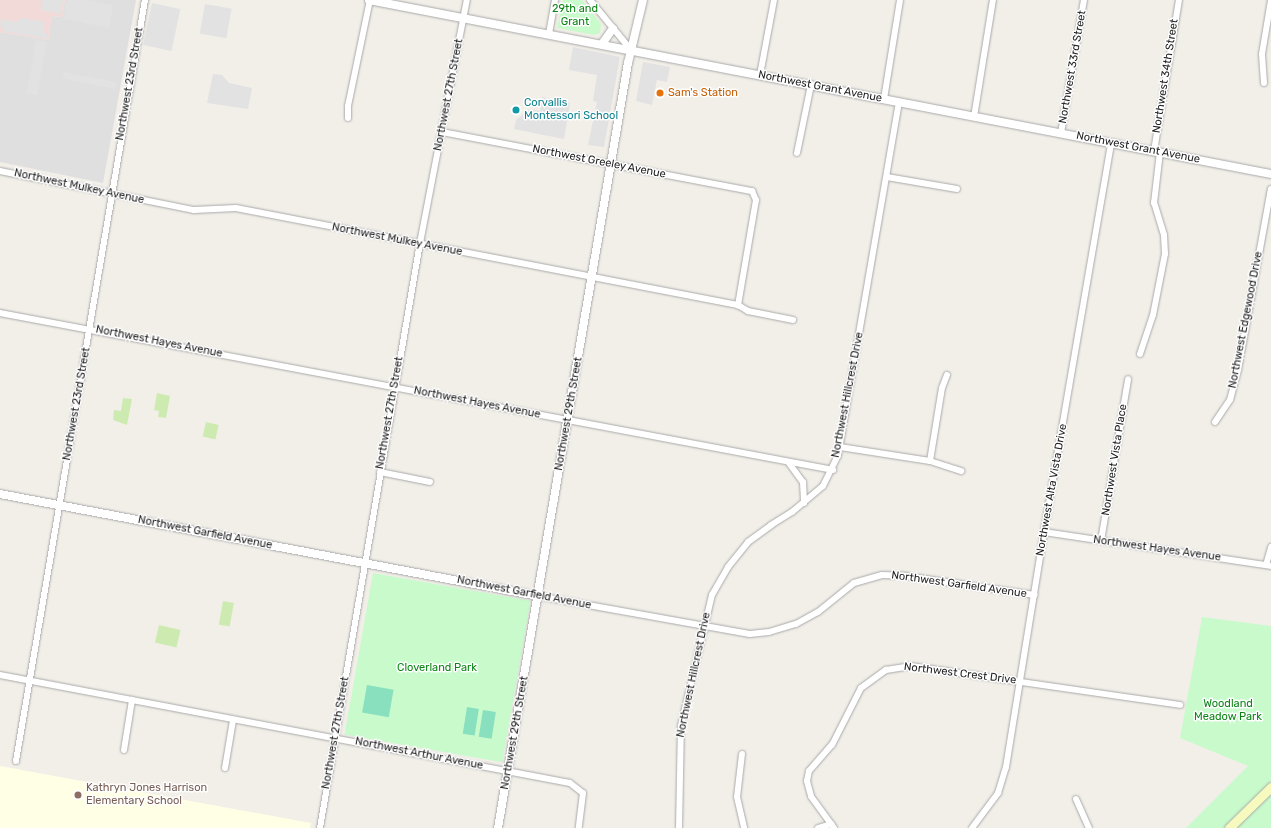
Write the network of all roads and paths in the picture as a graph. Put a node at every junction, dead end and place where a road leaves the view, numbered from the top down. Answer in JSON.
{"nodes":[{"id":1,"x":145,"y":0,"type":"edge"},
{"id":2,"x":369,"y":0,"type":"edge"},
{"id":3,"x":467,"y":0,"type":"edge"},
{"id":4,"x":555,"y":0,"type":"edge"},
{"id":5,"x":590,"y":0,"type":"edge"},
{"id":6,"x":643,"y":0,"type":"edge"},
{"id":7,"x":774,"y":0,"type":"edge"},
{"id":8,"x":900,"y":0,"type":"edge"},
{"id":9,"x":993,"y":0,"type":"edge"},
{"id":10,"x":1084,"y":0,"type":"edge"},
{"id":11,"x":1179,"y":0,"type":"edge"},
{"id":12,"x":1271,"y":0,"type":"edge"},
{"id":13,"x":464,"y":18,"type":"junction"},
{"id":14,"x":613,"y":28,"type":"junction"},
{"id":15,"x":549,"y":34,"type":"junction"},
{"id":16,"x":602,"y":44,"type":"junction"},
{"id":17,"x":632,"y":50,"type":"junction"},
{"id":18,"x":760,"y":76,"type":"junction"},
{"id":19,"x":1264,"y":83,"type":"dead end"},
{"id":20,"x":811,"y":85,"type":"junction"},
{"id":21,"x":884,"y":99,"type":"junction"},
{"id":22,"x":899,"y":102,"type":"junction"},
{"id":23,"x":974,"y":117,"type":"junction"},
{"id":24,"x":348,"y":118,"type":"dead end"},
{"id":25,"x":442,"y":132,"type":"junction"},
{"id":26,"x":1061,"y":133,"type":"junction"},
{"id":27,"x":1111,"y":144,"type":"junction"},
{"id":28,"x":1157,"y":152,"type":"junction"},
{"id":29,"x":797,"y":154,"type":"dead end"},
{"id":30,"x":612,"y":164,"type":"junction"},
{"id":31,"x":0,"y":171,"type":"edge"},
{"id":32,"x":1271,"y":174,"type":"edge"},
{"id":33,"x":887,"y":177,"type":"junction"},
{"id":34,"x":956,"y":189,"type":"dead end"},
{"id":35,"x":1271,"y":189,"type":"edge"},
{"id":36,"x":111,"y":194,"type":"junction"},
{"id":37,"x":420,"y":244,"type":"junction"},
{"id":38,"x":592,"y":276,"type":"junction"},
{"id":39,"x":738,"y":305,"type":"junction"},
{"id":40,"x":0,"y":312,"type":"edge"},
{"id":41,"x":793,"y":320,"type":"dead end"},
{"id":42,"x":89,"y":329,"type":"junction"},
{"id":43,"x":1140,"y":354,"type":"dead end"},
{"id":44,"x":947,"y":375,"type":"dead end"},
{"id":45,"x":1128,"y":379,"type":"dead end"},
{"id":46,"x":394,"y":387,"type":"junction"},
{"id":47,"x":568,"y":420,"type":"junction"},
{"id":48,"x":1215,"y":422,"type":"dead end"},
{"id":49,"x":840,"y":447,"type":"junction"},
{"id":50,"x":930,"y":461,"type":"junction"},
{"id":51,"x":789,"y":463,"type":"junction"},
{"id":52,"x":833,"y":470,"type":"junction"},
{"id":53,"x":961,"y":470,"type":"dead end"},
{"id":54,"x":380,"y":472,"type":"junction"},
{"id":55,"x":430,"y":482,"type":"dead end"},
{"id":56,"x":0,"y":494,"type":"edge"},
{"id":57,"x":804,"y":503,"type":"junction"},
{"id":58,"x":59,"y":505,"type":"junction"},
{"id":59,"x":1044,"y":532,"type":"junction"},
{"id":60,"x":1101,"y":541,"type":"junction"},
{"id":61,"x":1271,"y":547,"type":"edge"},
{"id":62,"x":364,"y":563,"type":"junction"},
{"id":63,"x":1269,"y":565,"type":"edge"},
{"id":64,"x":1035,"y":595,"type":"junction"},
{"id":65,"x":538,"y":596,"type":"junction"},
{"id":66,"x":703,"y":627,"type":"junction"},
{"id":67,"x":0,"y":675,"type":"edge"},
{"id":68,"x":30,"y":680,"type":"junction"},
{"id":69,"x":1021,"y":682,"type":"junction"},
{"id":70,"x":132,"y":700,"type":"junction"},
{"id":71,"x":1180,"y":704,"type":"dead end"},
{"id":72,"x":233,"y":720,"type":"junction"},
{"id":73,"x":335,"y":738,"type":"junction"},
{"id":74,"x":124,"y":750,"type":"dead end"},
{"id":75,"x":742,"y":754,"type":"dead end"},
{"id":76,"x":16,"y":761,"type":"dead end"},
{"id":77,"x":225,"y":768,"type":"dead end"},
{"id":78,"x":508,"y":771,"type":"junction"},
{"id":79,"x":1271,"y":787,"type":"edge"},
{"id":80,"x":1076,"y":799,"type":"dead end"},
{"id":81,"x":833,"y":826,"type":"edge"},
{"id":82,"x":320,"y":828,"type":"edge"},
{"id":83,"x":498,"y":828,"type":"edge"},
{"id":84,"x":579,"y":828,"type":"edge"},
{"id":85,"x":679,"y":828,"type":"edge"},
{"id":86,"x":744,"y":828,"type":"edge"},
{"id":87,"x":818,"y":828,"type":"edge"},
{"id":88,"x":972,"y":828,"type":"edge"},
{"id":89,"x":1089,"y":828,"type":"edge"},
{"id":90,"x":1229,"y":828,"type":"edge"}],
"edges":[{"from":1,"to":36,"type":"street","name":"Northwest 23rd Street"},
{"from":2,"to":13,"type":"street","name":"Northwest Grant Avenue"},
{"from":2,"to":24,"type":"street"},
{"from":3,"to":13,"type":"street","name":"Northwest 27th Street"},
{"from":4,"to":15,"type":"street"},
{"from":5,"to":14,"type":"street"},
{"from":6,"to":17,"type":"street","name":"Northwest 29th Street"},
{"from":7,"to":18,"type":"street"},
{"from":8,"to":21,"type":"street"},
{"from":9,"to":23,"type":"street"},
{"from":10,"to":26,"type":"street","name":"Northwest 33rd Street"},
{"from":11,"to":28,"type":"street","name":"Northwest 34th Street"},
{"from":12,"to":19,"type":"street"},
{"from":13,"to":15,"type":"street","name":"Northwest Grant Avenue"},
{"from":13,"to":25,"type":"street","name":"Northwest 27th Street"},
{"from":14,"to":16,"type":"street"},
{"from":14,"to":17,"type":"street"},
{"from":15,"to":16,"type":"street","name":"Northwest Grant Avenue"},
{"from":16,"to":17,"type":"street","name":"Northwest Grant Avenue"},
{"from":17,"to":18,"type":"street","name":"Northwest Grant Avenue"},
{"from":17,"to":30,"type":"street","name":"Northwest 29th Street"},
{"from":18,"to":20,"type":"street","name":"Northwest Grant Avenue"},
{"from":20,"to":21,"type":"street","name":"Northwest Grant Avenue"},
{"from":20,"to":29,"type":"street"},
{"from":21,"to":22,"type":"street","name":"Northwest Grant Avenue"},
{"from":22,"to":23,"type":"street","name":"Northwest Grant Avenue"},
{"from":22,"to":33,"type":"street","name":"Northwest Hillcrest Drive"},
{"from":23,"to":26,"type":"street","name":"Northwest Grant Avenue"},
{"from":25,"to":30,"type":"street","name":"Northwest Greeley Avenue"},
{"from":25,"to":37,"type":"street","name":"Northwest 27th Street"},
{"from":26,"to":27,"type":"street","name":"Northwest Grant Avenue"},
{"from":27,"to":28,"type":"street","name":"Northwest Grant Avenue"},
{"from":27,"to":59,"type":"street","name":"Northwest Alta Vista Drive"},
{"from":28,"to":32,"type":"street","name":"Northwest Grant Avenue"},
{"from":28,"to":43,"type":"street","name":"Northwest 34th Street"},
{"from":30,"to":38,"type":"street","name":"Northwest 29th Street"},
{"from":30,"to":39,"type":"street","name":"Northwest Greeley Avenue"},
{"from":31,"to":36,"type":"street","name":"Northwest Mulkey Avenue"},
{"from":33,"to":34,"type":"street"},
{"from":33,"to":49,"type":"street","name":"Northwest Hillcrest Drive"},
{"from":35,"to":48,"type":"street","name":"Northwest Edgewood Drive"},
{"from":36,"to":37,"type":"street","name":"Northwest Mulkey Avenue"},
{"from":36,"to":42,"type":"street","name":"Northwest 23rd Street"},
{"from":37,"to":38,"type":"street","name":"Northwest Mulkey Avenue"},
{"from":37,"to":46,"type":"street","name":"Northwest 27th Street"},
{"from":38,"to":39,"type":"street","name":"Northwest Mulkey Avenue"},
{"from":38,"to":47,"type":"street","name":"Northwest 29th Street"},
{"from":39,"to":41,"type":"street","name":"Northwest Mulkey Avenue"},
{"from":40,"to":42,"type":"street","name":"Northwest Hayes Avenue"},
{"from":42,"to":46,"type":"street","name":"Northwest Hayes Avenue"},
{"from":42,"to":58,"type":"street","name":"Northwest 23rd Street"},
{"from":44,"to":50,"type":"street"},
{"from":45,"to":60,"type":"street","name":"Northwest Vista Place"},
{"from":46,"to":47,"type":"street","name":"Northwest Hayes Avenue"},
{"from":46,"to":54,"type":"street","name":"Northwest 27th Street"},
{"from":47,"to":51,"type":"street","name":"Northwest Hayes Avenue"},
{"from":47,"to":65,"type":"street","name":"Northwest 29th Street"},
{"from":49,"to":50,"type":"street"},
{"from":49,"to":52,"type":"street","name":"Northwest Hillcrest Drive"},
{"from":50,"to":53,"type":"street"},
{"from":51,"to":52,"type":"street","name":"Northwest Hayes Avenue"},
{"from":51,"to":57,"type":"street"},
{"from":52,"to":57,"type":"street","name":"Northwest Hillcrest Drive"},
{"from":54,"to":55,"type":"street"},
{"from":54,"to":62,"type":"street","name":"Northwest 27th Street"},
{"from":56,"to":58,"type":"street","name":"Northwest Garfield Avenue"},
{"from":57,"to":66,"type":"street","name":"Northwest Hillcrest Drive"},
{"from":58,"to":62,"type":"street","name":"Northwest Garfield Avenue"},
{"from":58,"to":68,"type":"street","name":"Northwest 23rd Street"},
{"from":59,"to":60,"type":"street","name":"Northwest Hayes Avenue"},
{"from":59,"to":64,"type":"street","name":"Northwest Alta Vista Drive"},
{"from":60,"to":63,"type":"street","name":"Northwest Hayes Avenue"},
{"from":61,"to":63,"type":"street"},
{"from":62,"to":65,"type":"street","name":"Northwest Garfield Avenue"},
{"from":62,"to":73,"type":"street","name":"Northwest 27th Street"},
{"from":64,"to":66,"type":"street","name":"Northwest Garfield Avenue"},
{"from":64,"to":69,"type":"street","name":"Northwest Alta Vista Drive"},
{"from":65,"to":66,"type":"street","name":"Northwest Garfield Avenue"},
{"from":65,"to":78,"type":"street","name":"Northwest 29th Street"},
{"from":66,"to":85,"type":"street","name":"Northwest Hillcrest Drive"},
{"from":67,"to":68,"type":"street","name":"Northwest Arthur Avenue"},
{"from":68,"to":70,"type":"street","name":"Northwest Arthur Avenue"},
{"from":68,"to":76,"type":"street","name":"Northwest 23rd Street"},
{"from":69,"to":71,"type":"street","name":"Northwest Crest Drive"},
{"from":69,"to":81,"type":"street","name":"Northwest Crest Drive"},
{"from":69,"to":88,"type":"street","name":"Northwest Alta Vista Drive"},
{"from":70,"to":72,"type":"street","name":"Northwest Arthur Avenue"},
{"from":70,"to":74,"type":"street"},
{"from":72,"to":73,"type":"street","name":"Northwest Arthur Avenue"},
{"from":72,"to":77,"type":"street"},
{"from":73,"to":78,"type":"street","name":"Northwest Arthur Avenue"},
{"from":73,"to":82,"type":"street","name":"Northwest 27th Street"},
{"from":75,"to":86,"type":"street"},
{"from":78,"to":83,"type":"street","name":"Northwest 29th Street"},
{"from":78,"to":84,"type":"street","name":"Northwest Arthur Avenue"},
{"from":79,"to":90,"type":"main road"},
{"from":80,"to":89,"type":"street"},
{"from":81,"to":87,"type":"street"}]}
